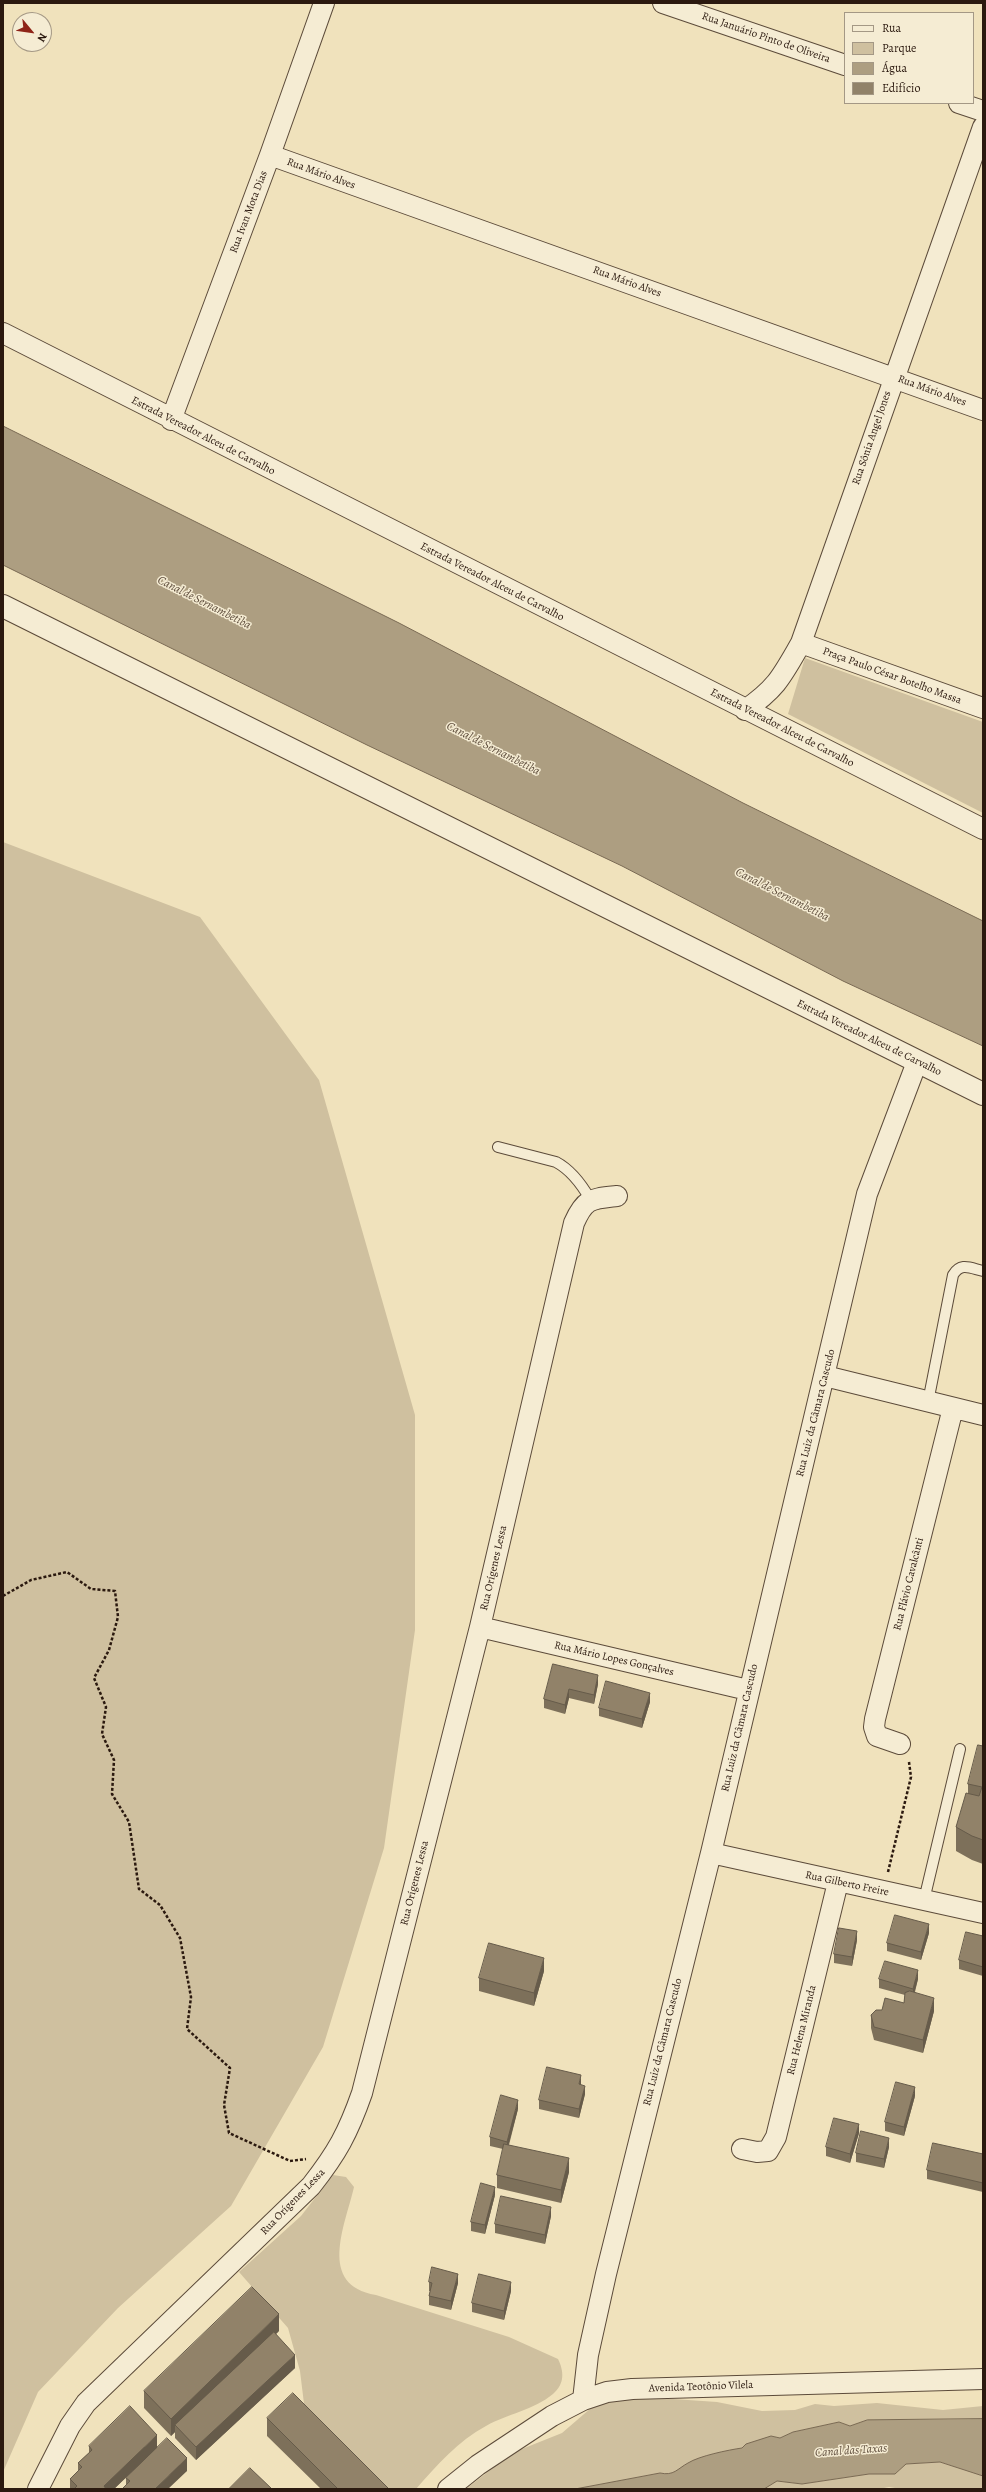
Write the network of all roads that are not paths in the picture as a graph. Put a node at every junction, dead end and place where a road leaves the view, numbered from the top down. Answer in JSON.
{"nodes":[{"id":1,"x":324,"y":3,"type":"edge"},
{"id":2,"x":663,"y":3,"type":"edge"},
{"id":3,"x":844,"y":64,"type":"edge"},
{"id":4,"x":962,"y":104,"type":"edge"},
{"id":5,"x":983,"y":111,"type":"edge"},
{"id":6,"x":983,"y":127,"type":"edge"},
{"id":7,"x":270,"y":156,"type":"junction"},
{"id":8,"x":3,"y":333,"type":"edge"},
{"id":9,"x":893,"y":377,"type":"junction"},
{"id":10,"x":983,"y":410,"type":"edge"},
{"id":11,"x":171,"y":420,"type":"junction"},
{"id":12,"x":3,"y":606,"type":"edge"},
{"id":13,"x":801,"y":643,"type":"junction"},
{"id":14,"x":983,"y":708,"type":"edge"},
{"id":15,"x":745,"y":710,"type":"junction"},
{"id":16,"x":983,"y":830,"type":"edge"},
{"id":17,"x":917,"y":1062,"type":"junction"},
{"id":18,"x":983,"y":1094,"type":"edge"},
{"id":19,"x":498,"y":1147,"type":"dead end"},
{"id":20,"x":617,"y":1196,"type":"dead end"},
{"id":21,"x":590,"y":1199,"type":"junction"},
{"id":22,"x":983,"y":1272,"type":"edge"},
{"id":23,"x":825,"y":1376,"type":"junction"},
{"id":24,"x":928,"y":1402,"type":"junction"},
{"id":25,"x":953,"y":1408,"type":"junction"},
{"id":26,"x":983,"y":1415,"type":"edge"},
{"id":27,"x":480,"y":1628,"type":"junction"},
{"id":28,"x":748,"y":1690,"type":"junction"},
{"id":29,"x":900,"y":1744,"type":"road end"},
{"id":30,"x":960,"y":1749,"type":"dead end"},
{"id":31,"x":710,"y":1853,"type":"junction"},
{"id":32,"x":838,"y":1882,"type":"junction"},
{"id":33,"x":924,"y":1900,"type":"junction"},
{"id":34,"x":983,"y":1913,"type":"edge"},
{"id":35,"x":742,"y":2149,"type":"dead end"},
{"id":36,"x":983,"y":2379,"type":"edge"},
{"id":37,"x":583,"y":2400,"type":"junction"},
{"id":38,"x":38,"y":2489,"type":"edge"},
{"id":39,"x":448,"y":2489,"type":"edge"}],
"edges":[{"from":1,"to":7,"type":"street","name":"Rua Ivan Mota Dias"},
{"from":2,"to":3,"type":"street","name":"Rua Januário Pinto de Oliveira"},
{"from":4,"to":5,"type":"street"},
{"from":6,"to":9,"type":"street","name":"Rua Sônia Angel Jones"},
{"from":7,"to":9,"type":"street","name":"Rua Mário Alves"},
{"from":7,"to":11,"type":"street","name":"Rua Ivan Mota Dias"},
{"from":8,"to":11,"type":"street","name":"Estrada Vereador Alceu de Carvalho"},
{"from":9,"to":10,"type":"street","name":"Rua Mário Alves"},
{"from":9,"to":13,"type":"street","name":"Rua Sônia Angel Jones"},
{"from":11,"to":15,"type":"street","name":"Estrada Vereador Alceu de Carvalho"},
{"from":12,"to":17,"type":"street","name":"Estrada Vereador Alceu de Carvalho"},
{"from":13,"to":14,"type":"street","name":"Praça Paulo César Botelho Massa"},
{"from":13,"to":15,"type":"street","name":"Rua Sônia Angel Jones"},
{"from":15,"to":16,"type":"street","name":"Estrada Vereador Alceu de Carvalho"},
{"from":17,"to":18,"type":"street","name":"Estrada Vereador Alceu de Carvalho"},
{"from":17,"to":23,"type":"street","name":"Rua Luiz da Câmara Cascudo"},
{"from":19,"to":21,"type":"lane"},
{"from":20,"to":21,"type":"street"},
{"from":21,"to":27,"type":"street","name":"Rua Orígenes Lessa"},
{"from":22,"to":24,"type":"lane"},
{"from":23,"to":24,"type":"street"},
{"from":23,"to":28,"type":"street","name":"Rua Luiz da Câmara Cascudo"},
{"from":24,"to":25,"type":"street"},
{"from":25,"to":26,"type":"street"},
{"from":25,"to":29,"type":"street","name":"Rua Flávio Cavalcânti"},
{"from":27,"to":28,"type":"street","name":"Rua Mário Lopes Gonçalves"},
{"from":27,"to":38,"type":"street","name":"Rua Orígenes Lessa"},
{"from":28,"to":31,"type":"street","name":"Rua Luiz da Câmara Cascudo"},
{"from":30,"to":33,"type":"lane"},
{"from":31,"to":32,"type":"street","name":"Rua Gilberto Freire"},
{"from":31,"to":37,"type":"street","name":"Rua Luiz da Câmara Cascudo"},
{"from":32,"to":33,"type":"street","name":"Rua Gilberto Freire"},
{"from":32,"to":35,"type":"street","name":"Rua Helena Miranda"},
{"from":33,"to":34,"type":"street","name":"Rua Gilberto Freire"},
{"from":36,"to":37,"type":"street","name":"Avenida Teotônio Vilela"},
{"from":37,"to":39,"type":"street","name":"Avenida Teotônio Vilela"}]}
